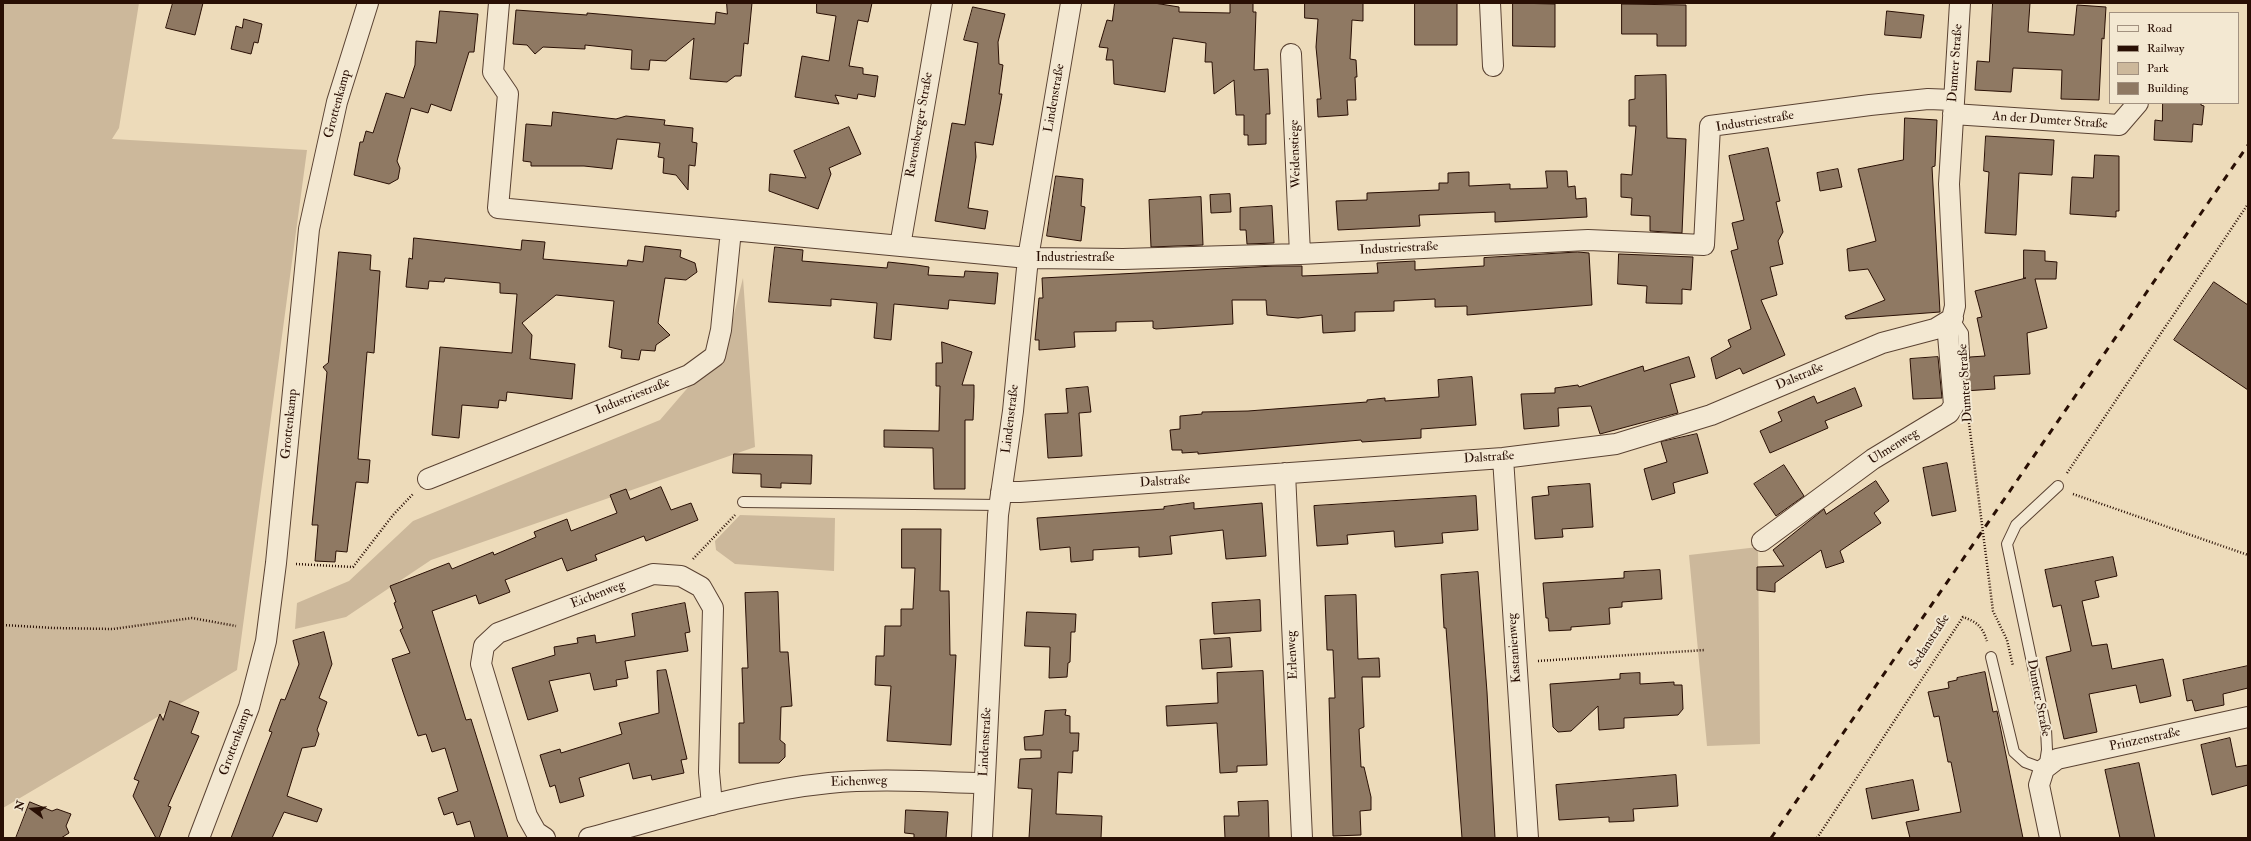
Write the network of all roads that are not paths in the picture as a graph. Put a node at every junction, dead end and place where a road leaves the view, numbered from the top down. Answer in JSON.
{"nodes":[{"id":1,"x":499,"y":3,"type":"edge"},
{"id":2,"x":942,"y":3,"type":"edge"},
{"id":3,"x":1071,"y":3,"type":"edge"},
{"id":4,"x":1490,"y":3,"type":"edge"},
{"id":5,"x":1960,"y":3,"type":"edge"},
{"id":6,"x":364,"y":4,"type":"edge"},
{"id":7,"x":1291,"y":54,"type":"dead end"},
{"id":8,"x":1493,"y":66,"type":"dead end"},
{"id":9,"x":2137,"y":104,"type":"edge"},
{"id":10,"x":1953,"y":107,"type":"junction"},
{"id":11,"x":731,"y":230,"type":"junction"},
{"id":12,"x":900,"y":246,"type":"junction"},
{"id":13,"x":1300,"y":254,"type":"junction"},
{"id":14,"x":1028,"y":258,"type":"junction"},
{"id":15,"x":1953,"y":318,"type":"junction"},
{"id":16,"x":1964,"y":356,"type":"dead end"},
{"id":17,"x":1503,"y":458,"type":"junction"},
{"id":18,"x":1285,"y":473,"type":"junction"},
{"id":19,"x":428,"y":479,"type":"road end"},
{"id":20,"x":2058,"y":486,"type":"road end"},
{"id":21,"x":1000,"y":499,"type":"junction"},
{"id":22,"x":743,"y":502,"type":"dead end"},
{"id":23,"x":1762,"y":541,"type":"dead end"},
{"id":24,"x":1992,"y":657,"type":"road end"},
{"id":25,"x":2248,"y":717,"type":"edge"},
{"id":26,"x":2044,"y":769,"type":"junction"},
{"id":27,"x":984,"y":783,"type":"junction"},
{"id":28,"x":712,"y":805,"type":"junction"},
{"id":29,"x":199,"y":838,"type":"edge"},
{"id":30,"x":545,"y":838,"type":"edge"},
{"id":31,"x":589,"y":838,"type":"edge"},
{"id":32,"x":982,"y":838,"type":"edge"},
{"id":33,"x":1302,"y":838,"type":"edge"},
{"id":34,"x":1528,"y":838,"type":"edge"},
{"id":35,"x":2050,"y":838,"type":"edge"}],
"edges":[{"from":1,"to":11,"type":"street","name":"Industriestraße"},
{"from":2,"to":12,"type":"street","name":"Ravensberger Straße"},
{"from":3,"to":14,"type":"street","name":"Lindenstraße"},
{"from":4,"to":8,"type":"street"},
{"from":5,"to":10,"type":"street","name":"Dumter Straße"},
{"from":6,"to":29,"type":"street","name":"Grottenkamp"},
{"from":7,"to":13,"type":"street","name":"Weidenstiege"},
{"from":9,"to":10,"type":"street","name":"An der Dumter Straße"},
{"from":10,"to":13,"type":"street","name":"Industriestraße"},
{"from":10,"to":15,"type":"street","name":"Dumter Straße"},
{"from":11,"to":12,"type":"street","name":"Industriestraße"},
{"from":11,"to":19,"type":"street","name":"Industriestraße"},
{"from":12,"to":14,"type":"street","name":"Industriestraße"},
{"from":13,"to":14,"type":"street","name":"Industriestraße"},
{"from":14,"to":21,"type":"street","name":"Lindenstraße"},
{"from":15,"to":16,"type":"lane","name":"Dumter Straße"},
{"from":15,"to":17,"type":"street","name":"Dalstraße"},
{"from":15,"to":23,"type":"street","name":"Ulmenweg"},
{"from":17,"to":18,"type":"street","name":"Dalstraße"},
{"from":17,"to":34,"type":"street","name":"Kastanienweg"},
{"from":18,"to":21,"type":"street","name":"Dalstraße"},
{"from":18,"to":33,"type":"street","name":"Erlenweg"},
{"from":20,"to":26,"type":"lane","name":"Dumter Straße"},
{"from":21,"to":22,"type":"lane"},
{"from":21,"to":27,"type":"street","name":"Lindenstraße"},
{"from":24,"to":26,"type":"lane"},
{"from":25,"to":26,"type":"street","name":"Prinzenstraße"},
{"from":26,"to":35,"type":"street","name":"Dumter Straße"},
{"from":27,"to":28,"type":"street","name":"Eichenweg"},
{"from":27,"to":32,"type":"street","name":"Lindenstraße"},
{"from":28,"to":30,"type":"street","name":"Eichenweg"},
{"from":28,"to":31,"type":"street","name":"Eichenweg"}]}
